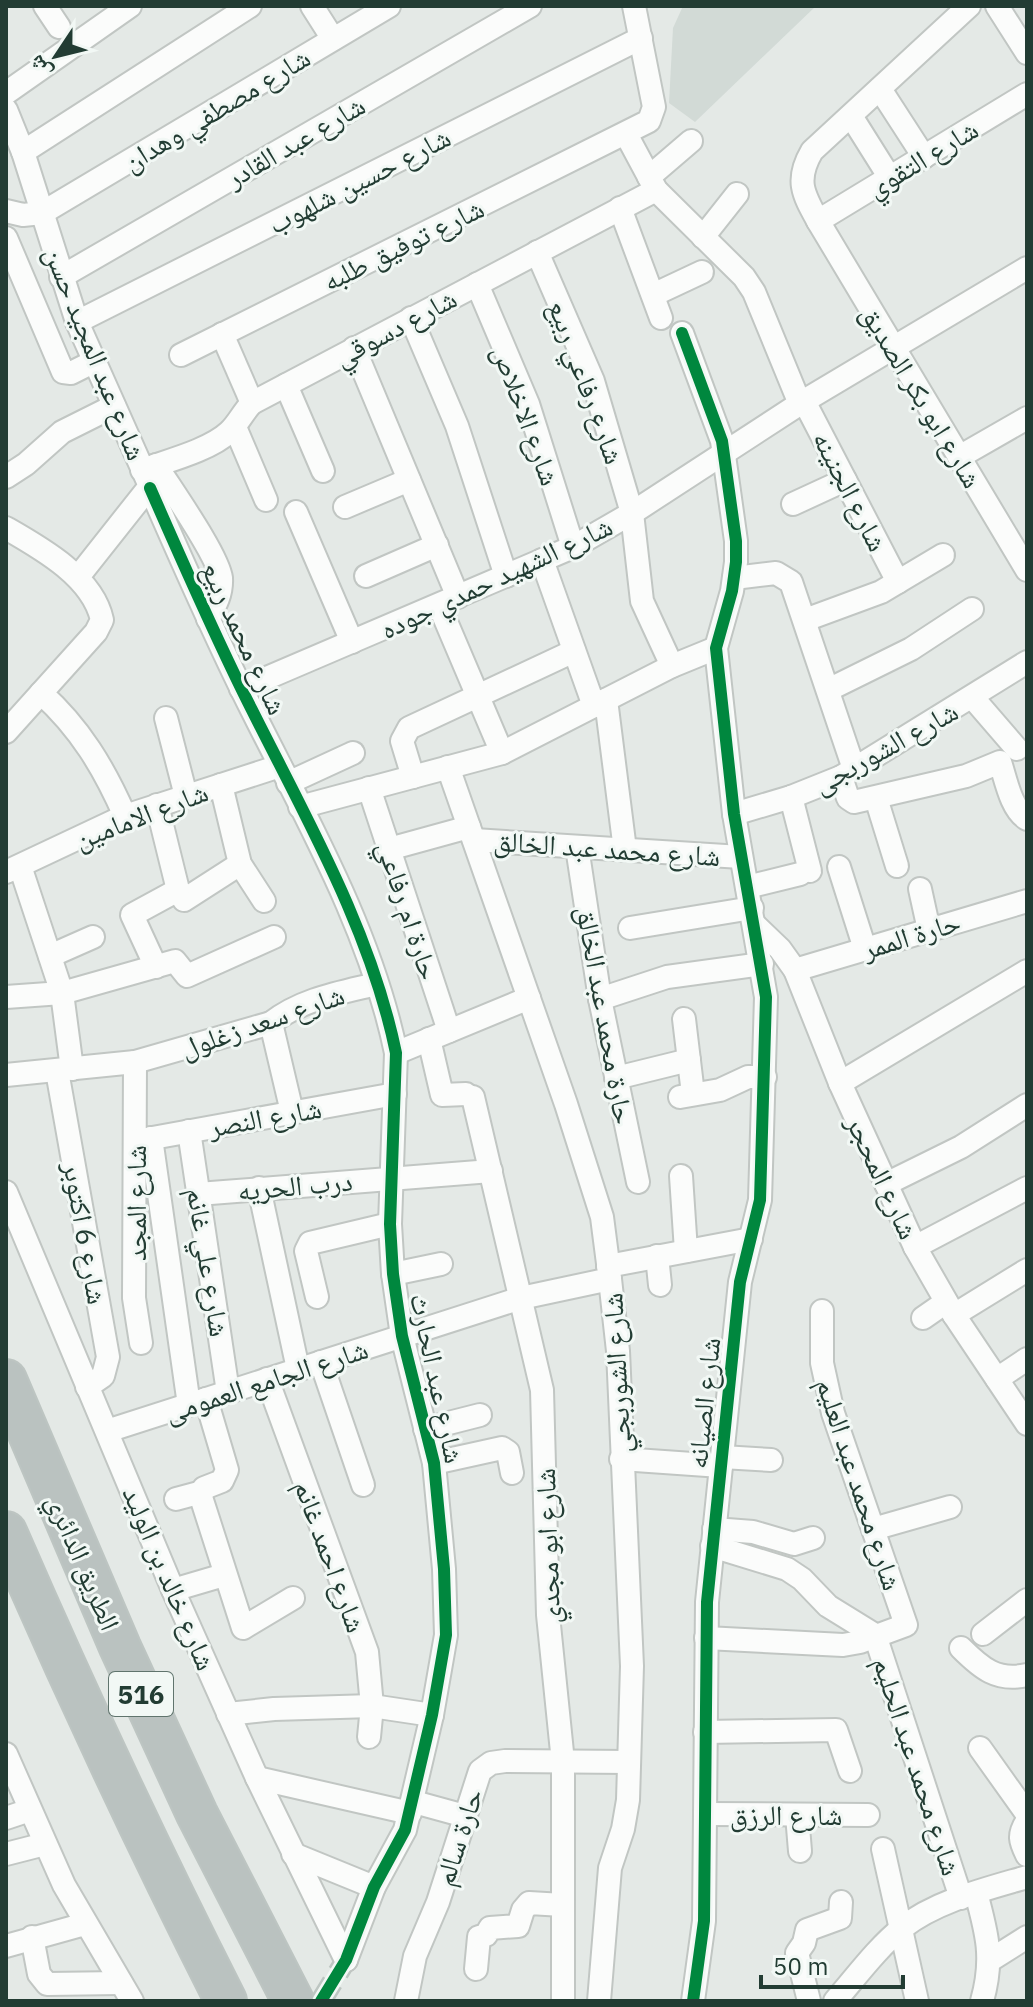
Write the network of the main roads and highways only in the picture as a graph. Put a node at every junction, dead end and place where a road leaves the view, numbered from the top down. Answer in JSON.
{"nodes":[{"id":1,"x":6,"y":1380,"type":"edge"},
{"id":2,"x":6,"y":1532,"type":"edge"},
{"id":3,"x":226,"y":2001,"type":"edge"},
{"id":4,"x":293,"y":2001,"type":"edge"}],
"edges":[{"from":1,"to":4,"type":"highway","name":"الطريق الدائري","number":"516"},
{"from":2,"to":3,"type":"highway","number":"516"}]}
